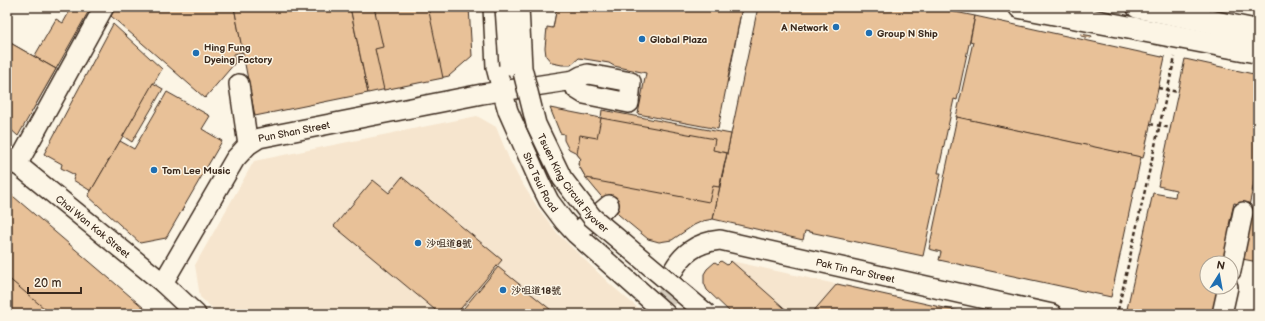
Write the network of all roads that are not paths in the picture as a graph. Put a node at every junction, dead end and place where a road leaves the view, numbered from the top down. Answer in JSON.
{"nodes":[{"id":1,"x":104,"y":7,"type":"edge"},
{"id":2,"x":493,"y":7,"type":"edge"},
{"id":3,"x":505,"y":7,"type":"edge"},
{"id":4,"x":519,"y":7,"type":"edge"},
{"id":5,"x":1020,"y":7,"type":"edge"},
{"id":6,"x":1138,"y":7,"type":"edge"},
{"id":7,"x":1258,"y":31,"type":"edge"},
{"id":8,"x":1258,"y":52,"type":"edge"},
{"id":9,"x":574,"y":80,"type":"dead end"},
{"id":10,"x":239,"y":84,"type":"dead end"},
{"id":11,"x":502,"y":90,"type":"junction"},
{"id":12,"x":248,"y":145,"type":"junction"},
{"id":13,"x":12,"y":160,"type":"edge"},
{"id":14,"x":609,"y":205,"type":"dead end"},
{"id":15,"x":1244,"y":212,"type":"dead end"},
{"id":16,"x":576,"y":234,"type":"junction"},
{"id":17,"x":1235,"y":255,"type":"edge"},
{"id":18,"x":671,"y":275,"type":"tunnel mouth"},
{"id":19,"x":163,"y":283,"type":"junction"},
{"id":20,"x":1226,"y":295,"type":"edge"},
{"id":21,"x":665,"y":310,"type":"edge"},
{"id":22,"x":196,"y":314,"type":"edge"},
{"id":23,"x":690,"y":314,"type":"edge"},
{"id":24,"x":707,"y":314,"type":"edge"},
{"id":25,"x":1052,"y":314,"type":"edge"},
{"id":26,"x":1222,"y":314,"type":"edge"}],
"edges":[{"from":1,"to":13,"type":"street"},
{"from":2,"to":11,"type":"street","name":"Sha Tsui Road"},
{"from":3,"to":23,"type":"street","name":"Tsuen King Circuit Flyover","bridge":true},
{"from":4,"to":24,"type":"street","name":"Tsuen King Circuit Flyover","bridge":true},
{"from":5,"to":8,"type":"main road"},
{"from":6,"to":7,"type":"main road"},
{"from":9,"to":11,"type":"street","name":"Pun Shan Street"},
{"from":10,"to":12,"type":"street"},
{"from":11,"to":12,"type":"street","name":"Pun Shan Street"},
{"from":11,"to":16,"type":"street","name":"Sha Tsui Road"},
{"from":12,"to":19,"type":"street","name":"Pun Shan Street"},
{"from":13,"to":19,"type":"street","name":"Chai Wan Kok Street"},
{"from":14,"to":16,"type":"street"},
{"from":15,"to":17,"type":"street"},
{"from":16,"to":21,"type":"street","name":"Sha Tsui Road"},
{"from":18,"to":25,"type":"street","name":"Pak Tin Par Street"},
{"from":19,"to":22,"type":"street","name":"Chai Wan Kok Street"},
{"from":20,"to":26,"type":"street"}]}
